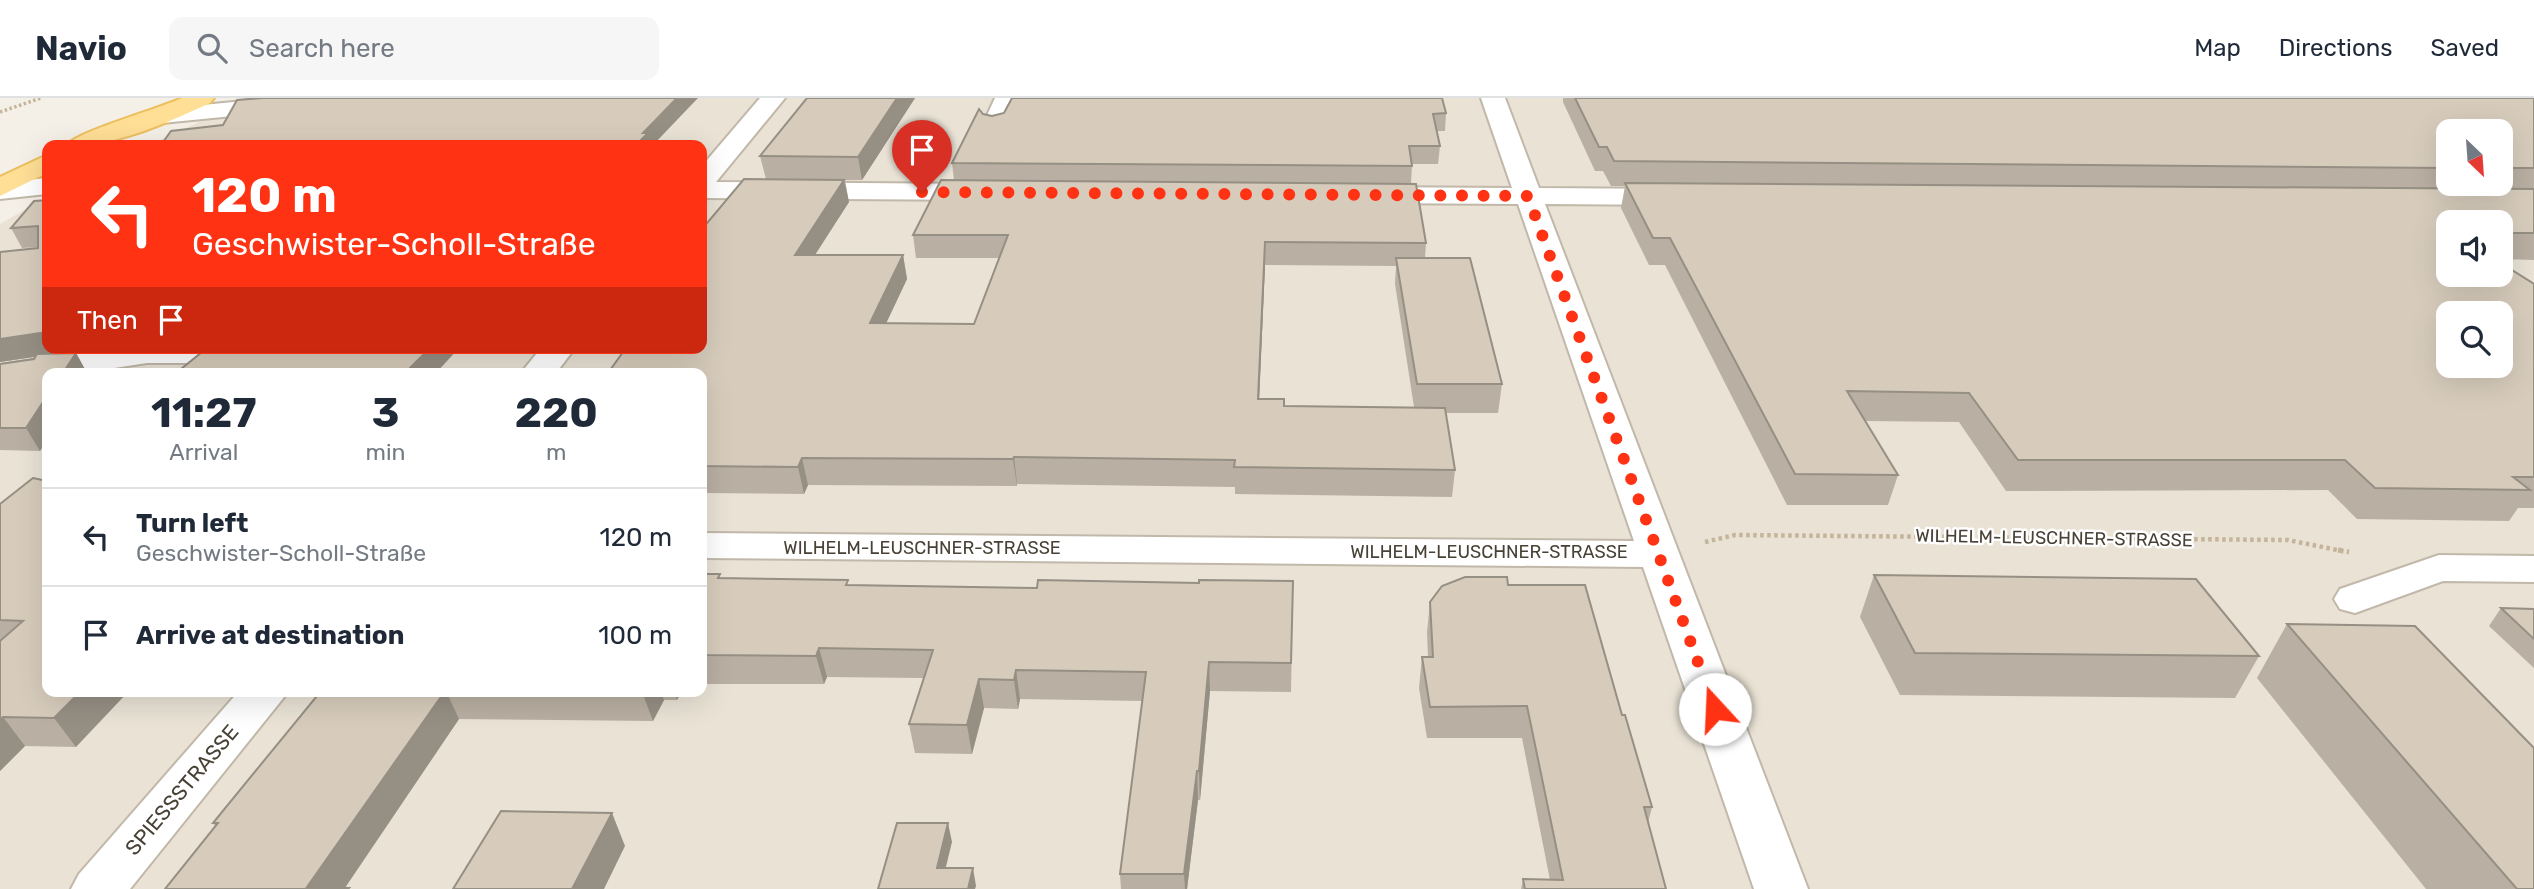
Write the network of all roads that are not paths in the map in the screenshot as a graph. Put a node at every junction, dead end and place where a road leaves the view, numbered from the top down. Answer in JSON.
{"nodes":[{"id":1,"x":202,"y":98,"type":"edge"},
{"id":2,"x":346,"y":98,"type":"edge"},
{"id":3,"x":773,"y":98,"type":"edge"},
{"id":4,"x":1007,"y":98,"type":"edge"},
{"id":5,"x":1493,"y":98,"type":"edge"},
{"id":6,"x":160,"y":107,"type":"edge"},
{"id":7,"x":995,"y":124,"type":"edge"},
{"id":8,"x":89,"y":140,"type":"edge"},
{"id":9,"x":42,"y":166,"type":"edge"},
{"id":10,"x":707,"y":176,"type":"edge"},
{"id":11,"x":42,"y":186,"type":"edge"},
{"id":12,"x":0,"y":190,"type":"edge"},
{"id":13,"x":707,"y":190,"type":"edge"},
{"id":14,"x":1018,"y":192,"type":"edge"},
{"id":15,"x":1335,"y":195,"type":"edge"},
{"id":16,"x":1528,"y":196,"type":"junction"},
{"id":17,"x":1696,"y":197,"type":"edge"},
{"id":18,"x":140,"y":354,"type":"edge"},
{"id":19,"x":554,"y":354,"type":"edge"},
{"id":20,"x":47,"y":368,"type":"edge"},
{"id":21,"x":542,"y":368,"type":"edge"},
{"id":22,"x":42,"y":369,"type":"edge"},
{"id":23,"x":0,"y":375,"type":"edge"},
{"id":24,"x":707,"y":546,"type":"edge"},
{"id":25,"x":1659,"y":554,"type":"junction"},
{"id":26,"x":2534,"y":569,"type":"edge"},
{"id":27,"x":2355,"y":599,"type":"dead end"},
{"id":28,"x":261,"y":697,"type":"edge"},
{"id":29,"x":99,"y":889,"type":"edge"},
{"id":30,"x":1781,"y":889,"type":"edge"}],
"edges":[{"from":1,"to":6,"type":"main road"},
{"from":2,"to":6,"type":"street"},
{"from":3,"to":10,"type":"street"},
{"from":4,"to":7,"type":"street"},
{"from":5,"to":16,"type":"street"},
{"from":6,"to":8,"type":"main road"},
{"from":9,"to":12,"type":"main road"},
{"from":11,"to":12,"type":"street"},
{"from":13,"to":14,"type":"street"},
{"from":15,"to":16,"type":"street"},
{"from":16,"to":17,"type":"street"},
{"from":16,"to":25,"type":"street"},
{"from":18,"to":20,"type":"street"},
{"from":19,"to":21,"type":"street"},
{"from":22,"to":23,"type":"street"},
{"from":24,"to":25,"type":"street","name":"WILHELM-LEUSCHNER-STRASSE"},
{"from":25,"to":30,"type":"street"},
{"from":26,"to":27,"type":"street"},
{"from":28,"to":29,"type":"street","name":"SPIESSSTRASSE"}]}
